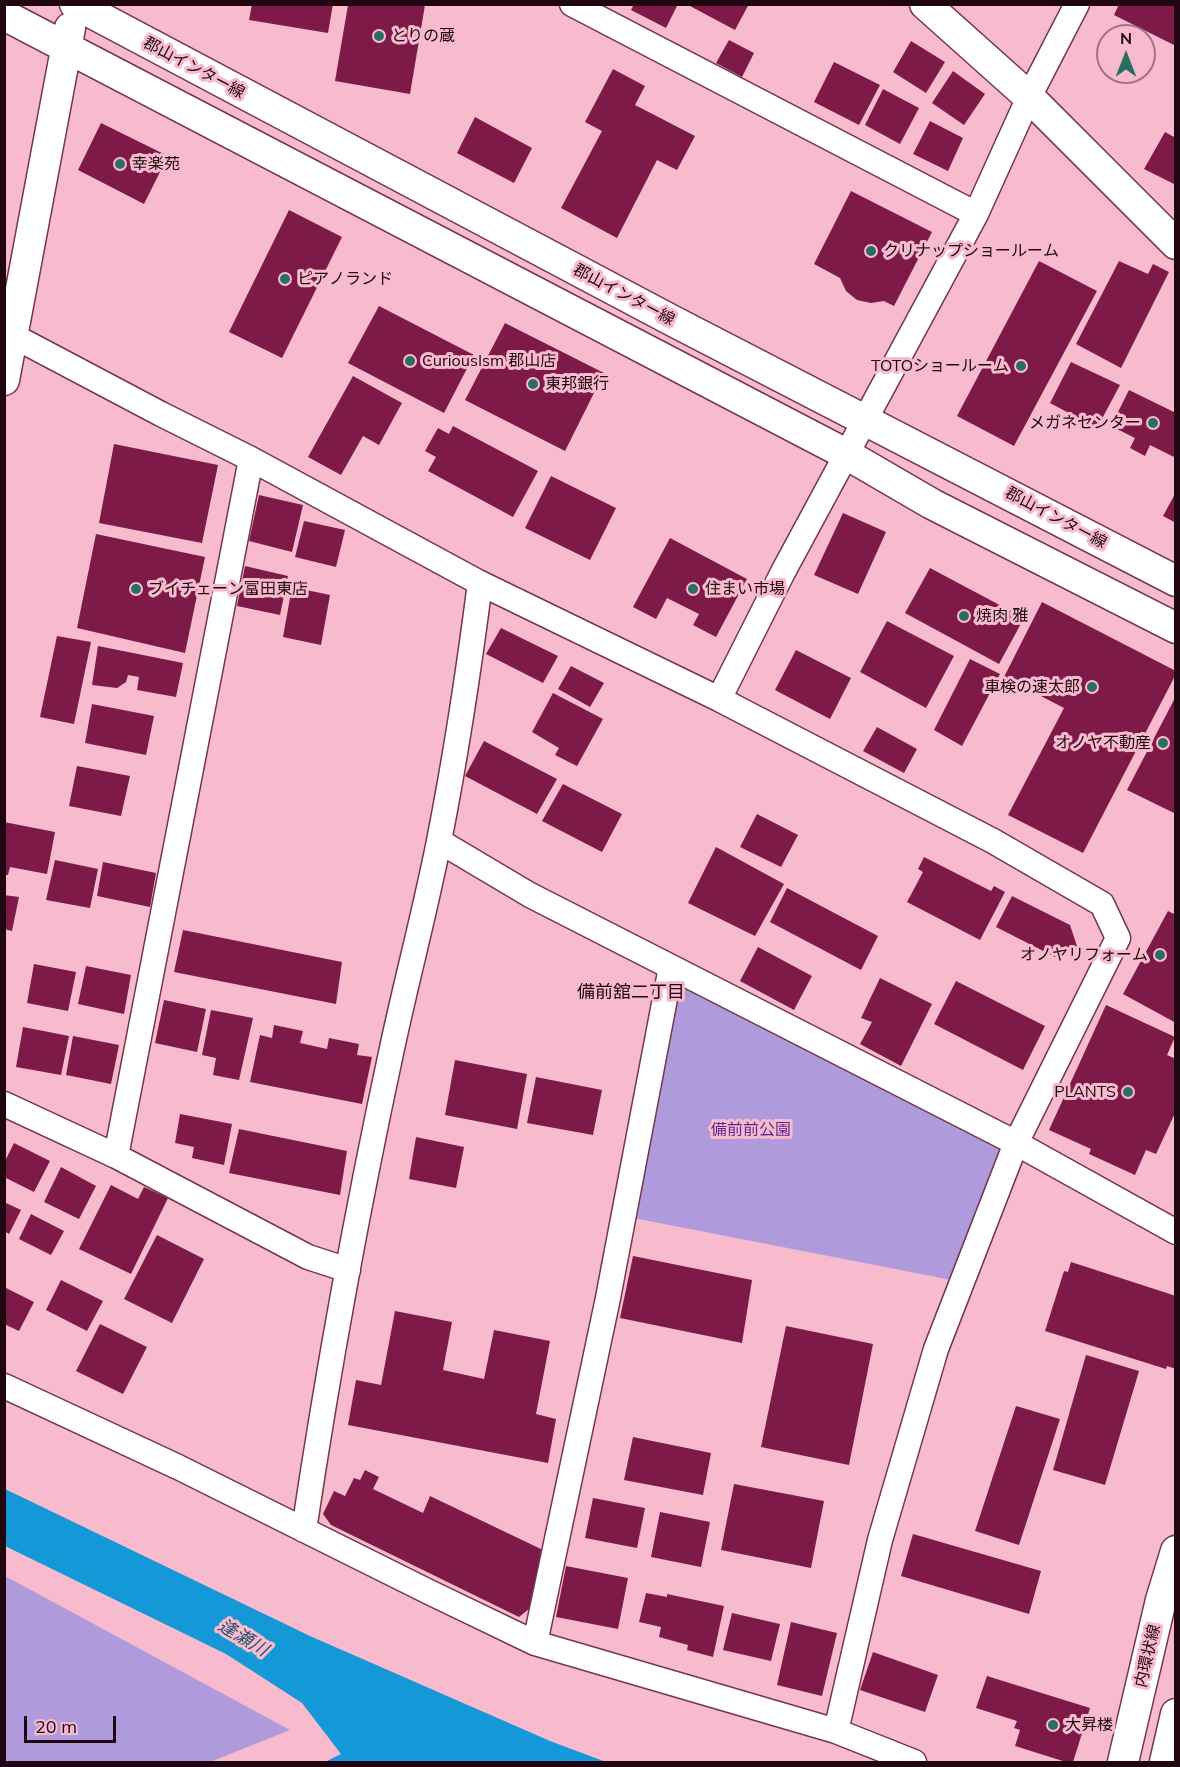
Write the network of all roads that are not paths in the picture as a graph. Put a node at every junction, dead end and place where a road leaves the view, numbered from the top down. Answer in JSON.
{"nodes":[{"id":1,"x":74,"y":4,"type":"edge"},
{"id":2,"x":572,"y":4,"type":"edge"},
{"id":3,"x":925,"y":4,"type":"edge"},
{"id":4,"x":1077,"y":4,"type":"edge"},
{"id":5,"x":4,"y":15,"type":"edge"},
{"id":6,"x":66,"y":48,"type":"junction"},
{"id":7,"x":1029,"y":97,"type":"junction"},
{"id":8,"x":976,"y":214,"type":"junction"},
{"id":9,"x":1176,"y":244,"type":"edge"},
{"id":10,"x":9,"y":333,"type":"edge"},
{"id":11,"x":4,"y":380,"type":"edge"},
{"id":12,"x":864,"y":420,"type":"junction"},
{"id":13,"x":846,"y":454,"type":"junction"},
{"id":14,"x":251,"y":459,"type":"junction"},
{"id":15,"x":1176,"y":581,"type":"edge"},
{"id":16,"x":480,"y":583,"type":"junction"},
{"id":17,"x":1176,"y":628,"type":"edge"},
{"id":18,"x":719,"y":699,"type":"junction"},
{"id":19,"x":439,"y":842,"type":"junction"},
{"id":20,"x":671,"y":967,"type":"junction"},
{"id":21,"x":4,"y":1104,"type":"edge"},
{"id":22,"x":1016,"y":1143,"type":"junction"},
{"id":23,"x":116,"y":1156,"type":"junction"},
{"id":24,"x":1176,"y":1232,"type":"edge"},
{"id":25,"x":348,"y":1270,"type":"junction"},
{"id":26,"x":4,"y":1386,"type":"edge"},
{"id":27,"x":304,"y":1530,"type":"junction"},
{"id":28,"x":1176,"y":1551,"type":"edge"},
{"id":29,"x":535,"y":1643,"type":"junction"},
{"id":30,"x":1176,"y":1714,"type":"edge"},
{"id":31,"x":836,"y":1731,"type":"junction"},
{"id":32,"x":914,"y":1762,"type":"edge"},
{"id":33,"x":1123,"y":1762,"type":"edge"},
{"id":34,"x":1165,"y":1762,"type":"edge"}],
"edges":[{"from":1,"to":6,"type":"street"},
{"from":1,"to":12,"type":"street","name":"郡山インター線"},
{"from":2,"to":8,"type":"street"},
{"from":3,"to":7,"type":"street"},
{"from":4,"to":7,"type":"street"},
{"from":5,"to":6,"type":"street"},
{"from":6,"to":10,"type":"street"},
{"from":6,"to":13,"type":"street"},
{"from":7,"to":8,"type":"street"},
{"from":7,"to":9,"type":"street"},
{"from":8,"to":12,"type":"street"},
{"from":10,"to":11,"type":"street"},
{"from":10,"to":14,"type":"street"},
{"from":12,"to":13,"type":"street"},
{"from":12,"to":15,"type":"street","name":"郡山インター線"},
{"from":13,"to":17,"type":"street"},
{"from":13,"to":18,"type":"street"},
{"from":14,"to":16,"type":"street"},
{"from":14,"to":23,"type":"street"},
{"from":16,"to":18,"type":"street"},
{"from":16,"to":19,"type":"street"},
{"from":18,"to":22,"type":"street"},
{"from":19,"to":20,"type":"street"},
{"from":19,"to":25,"type":"street"},
{"from":20,"to":22,"type":"street"},
{"from":20,"to":29,"type":"street"},
{"from":21,"to":23,"type":"street"},
{"from":22,"to":24,"type":"street"},
{"from":22,"to":31,"type":"street"},
{"from":23,"to":25,"type":"street"},
{"from":25,"to":27,"type":"street"},
{"from":26,"to":27,"type":"street"},
{"from":27,"to":29,"type":"street"},
{"from":28,"to":33,"type":"street","name":"内環状線"},
{"from":29,"to":31,"type":"street"},
{"from":30,"to":34,"type":"street"},
{"from":31,"to":32,"type":"street"}]}
